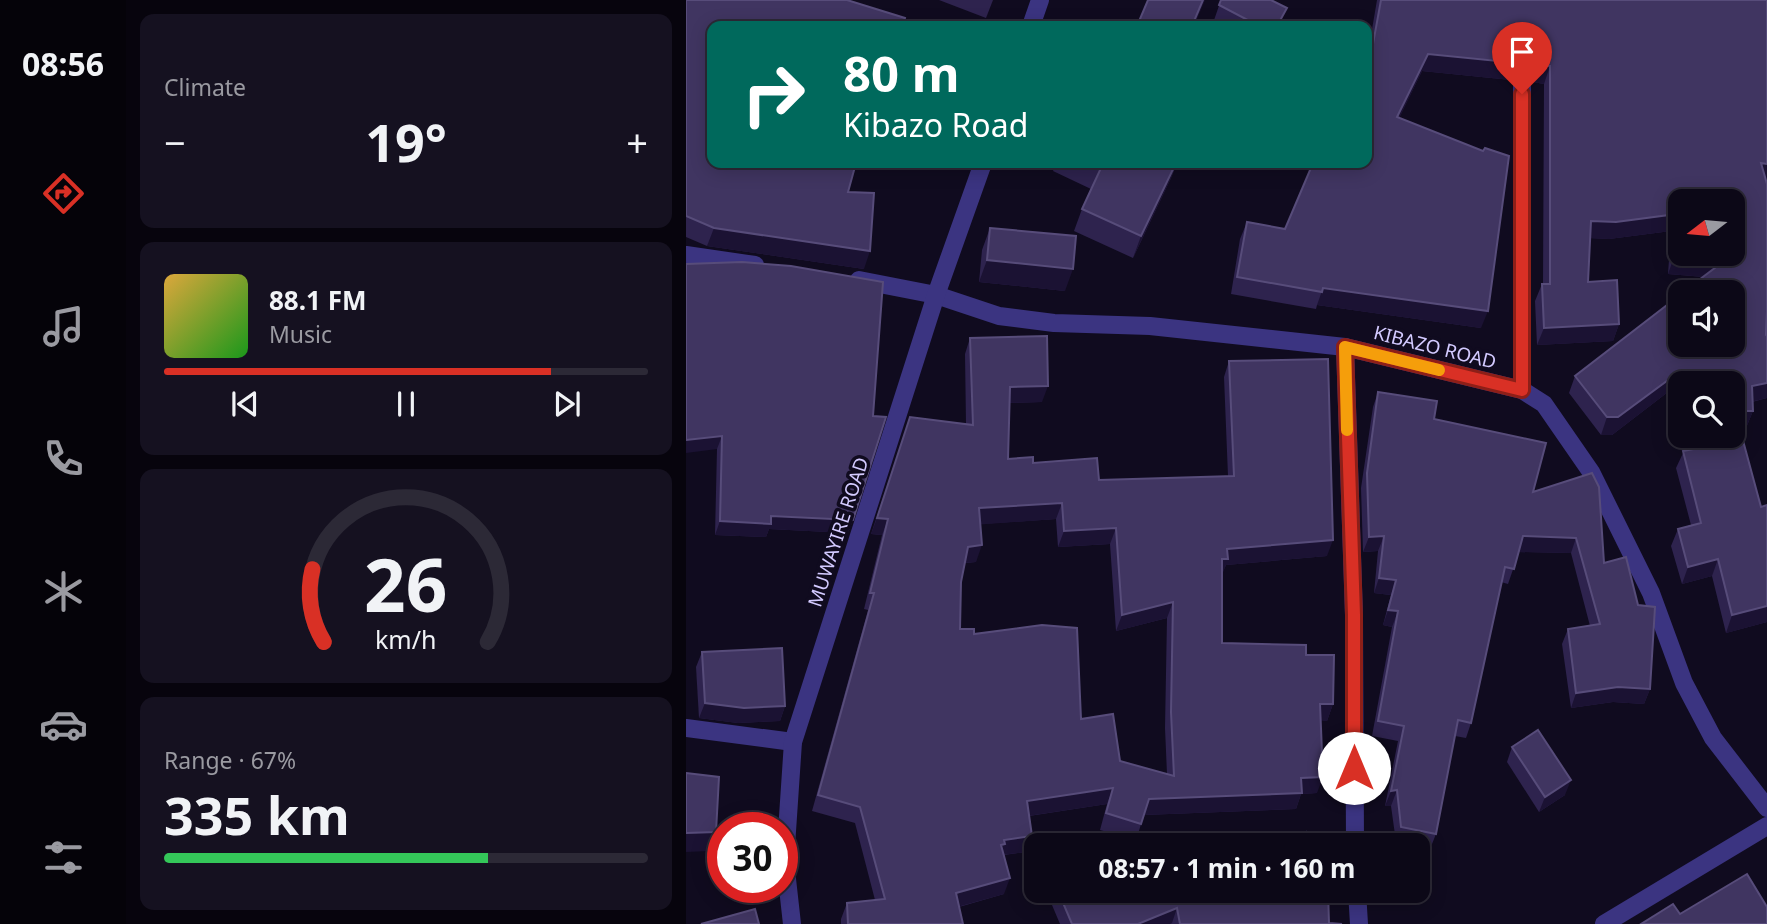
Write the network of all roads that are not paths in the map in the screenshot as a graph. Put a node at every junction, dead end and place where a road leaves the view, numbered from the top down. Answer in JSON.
{"nodes":[{"id":1,"x":1040,"y":0,"type":"edge"},
{"id":2,"x":1033,"y":21,"type":"edge"},
{"id":3,"x":1522,"y":67,"type":"edge"},
{"id":4,"x":981,"y":168,"type":"edge"},
{"id":5,"x":686,"y":255,"type":"edge"},
{"id":6,"x":778,"y":268,"type":"edge"},
{"id":7,"x":844,"y":277,"type":"edge"},
{"id":8,"x":936,"y":295,"type":"junction"},
{"id":9,"x":1345,"y":347,"type":"junction"},
{"id":10,"x":1522,"y":390,"type":"junction"},
{"id":11,"x":686,"y":728,"type":"edge"},
{"id":12,"x":793,"y":742,"type":"junction"},
{"id":13,"x":1767,"y":808,"type":"edge"},
{"id":14,"x":1767,"y":826,"type":"edge"},
{"id":15,"x":1354,"y":833,"type":"edge"},
{"id":16,"x":1358,"y":903,"type":"edge"},
{"id":17,"x":792,"y":924,"type":"edge"},
{"id":18,"x":1359,"y":924,"type":"edge"},
{"id":19,"x":1604,"y":924,"type":"edge"}],
"edges":[{"from":1,"to":2,"type":"street"},
{"from":3,"to":10,"type":"street"},
{"from":4,"to":8,"type":"street","name":"MUWAYIRE ROAD"},
{"from":5,"to":6,"type":"street"},
{"from":7,"to":8,"type":"street","name":"KIBAZO ROAD"},
{"from":8,"to":9,"type":"street","name":"KIBAZO ROAD"},
{"from":8,"to":12,"type":"street","name":"MUWAYIRE ROAD"},
{"from":9,"to":10,"type":"street","name":"KIBAZO ROAD"},
{"from":9,"to":15,"type":"street"},
{"from":10,"to":13,"type":"street","name":"KIBAZO ROAD"},
{"from":11,"to":12,"type":"street"},
{"from":12,"to":17,"type":"street","name":"MUWAYIRE ROAD"},
{"from":14,"to":19,"type":"street"},
{"from":16,"to":18,"type":"street"}]}
